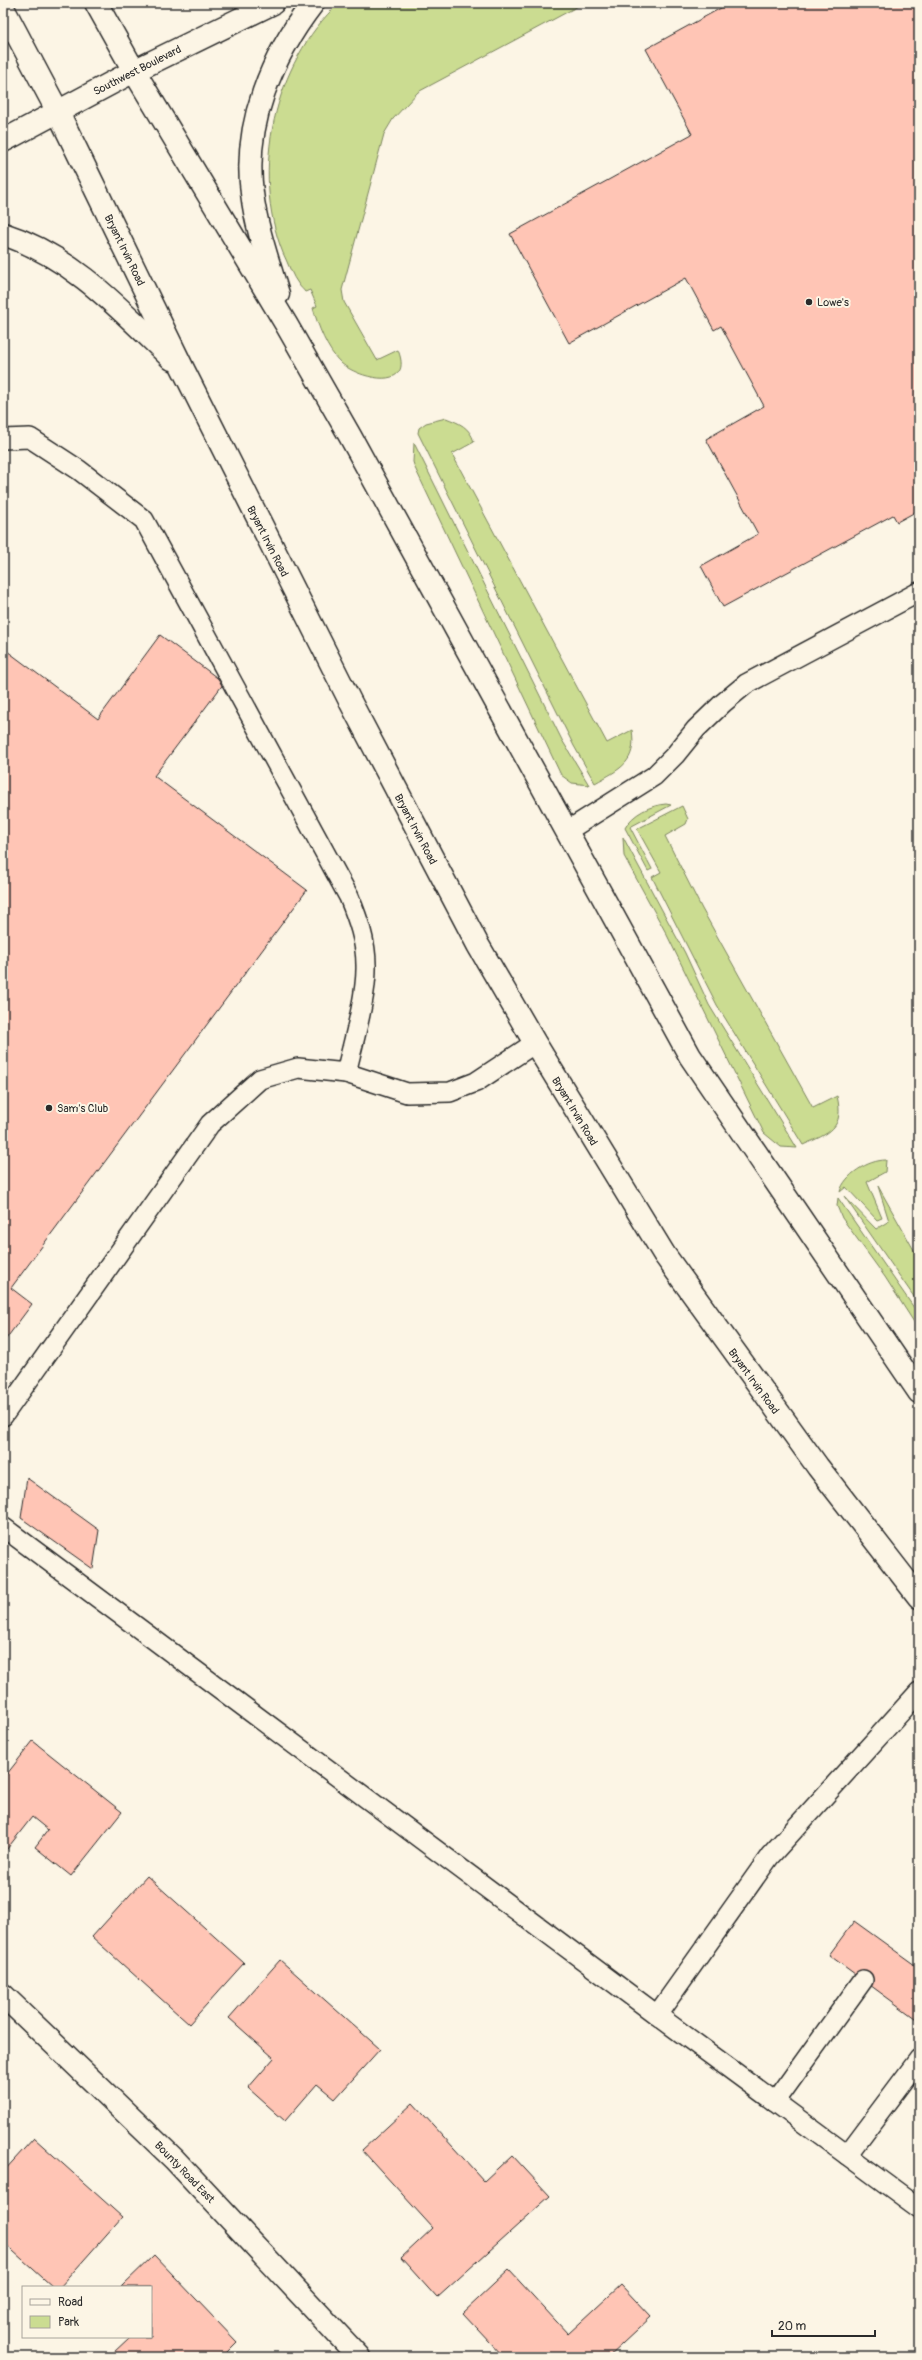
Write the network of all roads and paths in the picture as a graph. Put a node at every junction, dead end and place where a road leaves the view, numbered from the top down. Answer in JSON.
{"nodes":[{"id":1,"x":96,"y":3,"type":"edge"},
{"id":2,"x":274,"y":3,"type":"edge"},
{"id":3,"x":313,"y":3,"type":"edge"},
{"id":4,"x":3,"y":8,"type":"edge"},
{"id":5,"x":134,"y":70,"type":"junction"},
{"id":6,"x":58,"y":112,"type":"junction"},
{"id":7,"x":3,"y":141,"type":"edge"},
{"id":8,"x":3,"y":234,"type":"edge"},
{"id":9,"x":286,"y":324,"type":"junction"},
{"id":10,"x":183,"y":370,"type":"junction"},
{"id":11,"x":3,"y":439,"type":"edge"},
{"id":12,"x":919,"y":592,"type":"edge"},
{"id":13,"x":567,"y":830,"type":"junction"},
{"id":14,"x":535,"y":1043,"type":"junction"},
{"id":15,"x":346,"y":1073,"type":"junction"},
{"id":16,"x":919,"y":1392,"type":"edge"},
{"id":17,"x":3,"y":1416,"type":"edge"},
{"id":18,"x":3,"y":1527,"type":"edge"},
{"id":19,"x":919,"y":1597,"type":"edge"},
{"id":20,"x":919,"y":1692,"type":"edge"},
{"id":21,"x":863,"y":1980,"type":"dead end"},
{"id":22,"x":3,"y":1995,"type":"edge"},
{"id":23,"x":657,"y":2015,"type":"junction"},
{"id":24,"x":919,"y":2059,"type":"edge"},
{"id":25,"x":775,"y":2102,"type":"junction"},
{"id":26,"x":847,"y":2155,"type":"junction"},
{"id":27,"x":919,"y":2208,"type":"edge"},
{"id":28,"x":359,"y":2357,"type":"edge"}],
"edges":[{"from":1,"to":5,"type":"main road"},
{"from":2,"to":5,"type":"main road","name":"Southwest Boulevard"},
{"from":3,"to":9,"type":"main road"},
{"from":4,"to":6,"type":"main road","name":"Bryant Irvin Road"},
{"from":5,"to":6,"type":"main road","name":"Southwest Boulevard"},
{"from":5,"to":9,"type":"main road"},
{"from":6,"to":7,"type":"main road","name":"Southwest Boulevard"},
{"from":6,"to":10,"type":"main road","name":"Bryant Irvin Road"},
{"from":8,"to":10,"type":"main road"},
{"from":9,"to":13,"type":"main road"},
{"from":10,"to":14,"type":"main road","name":"Bryant Irvin Road"},
{"from":11,"to":15,"type":"lane"},
{"from":12,"to":13,"type":"lane"},
{"from":13,"to":16,"type":"main road"},
{"from":14,"to":15,"type":"lane"},
{"from":14,"to":19,"type":"main road","name":"Bryant Irvin Road"},
{"from":15,"to":17,"type":"lane"},
{"from":18,"to":23,"type":"lane"},
{"from":20,"to":23,"type":"lane"},
{"from":21,"to":25,"type":"lane"},
{"from":22,"to":28,"type":"main road","name":"Bounty Road East"},
{"from":23,"to":25,"type":"lane"},
{"from":24,"to":26,"type":"lane"},
{"from":25,"to":26,"type":"lane"},
{"from":26,"to":27,"type":"lane"}]}
